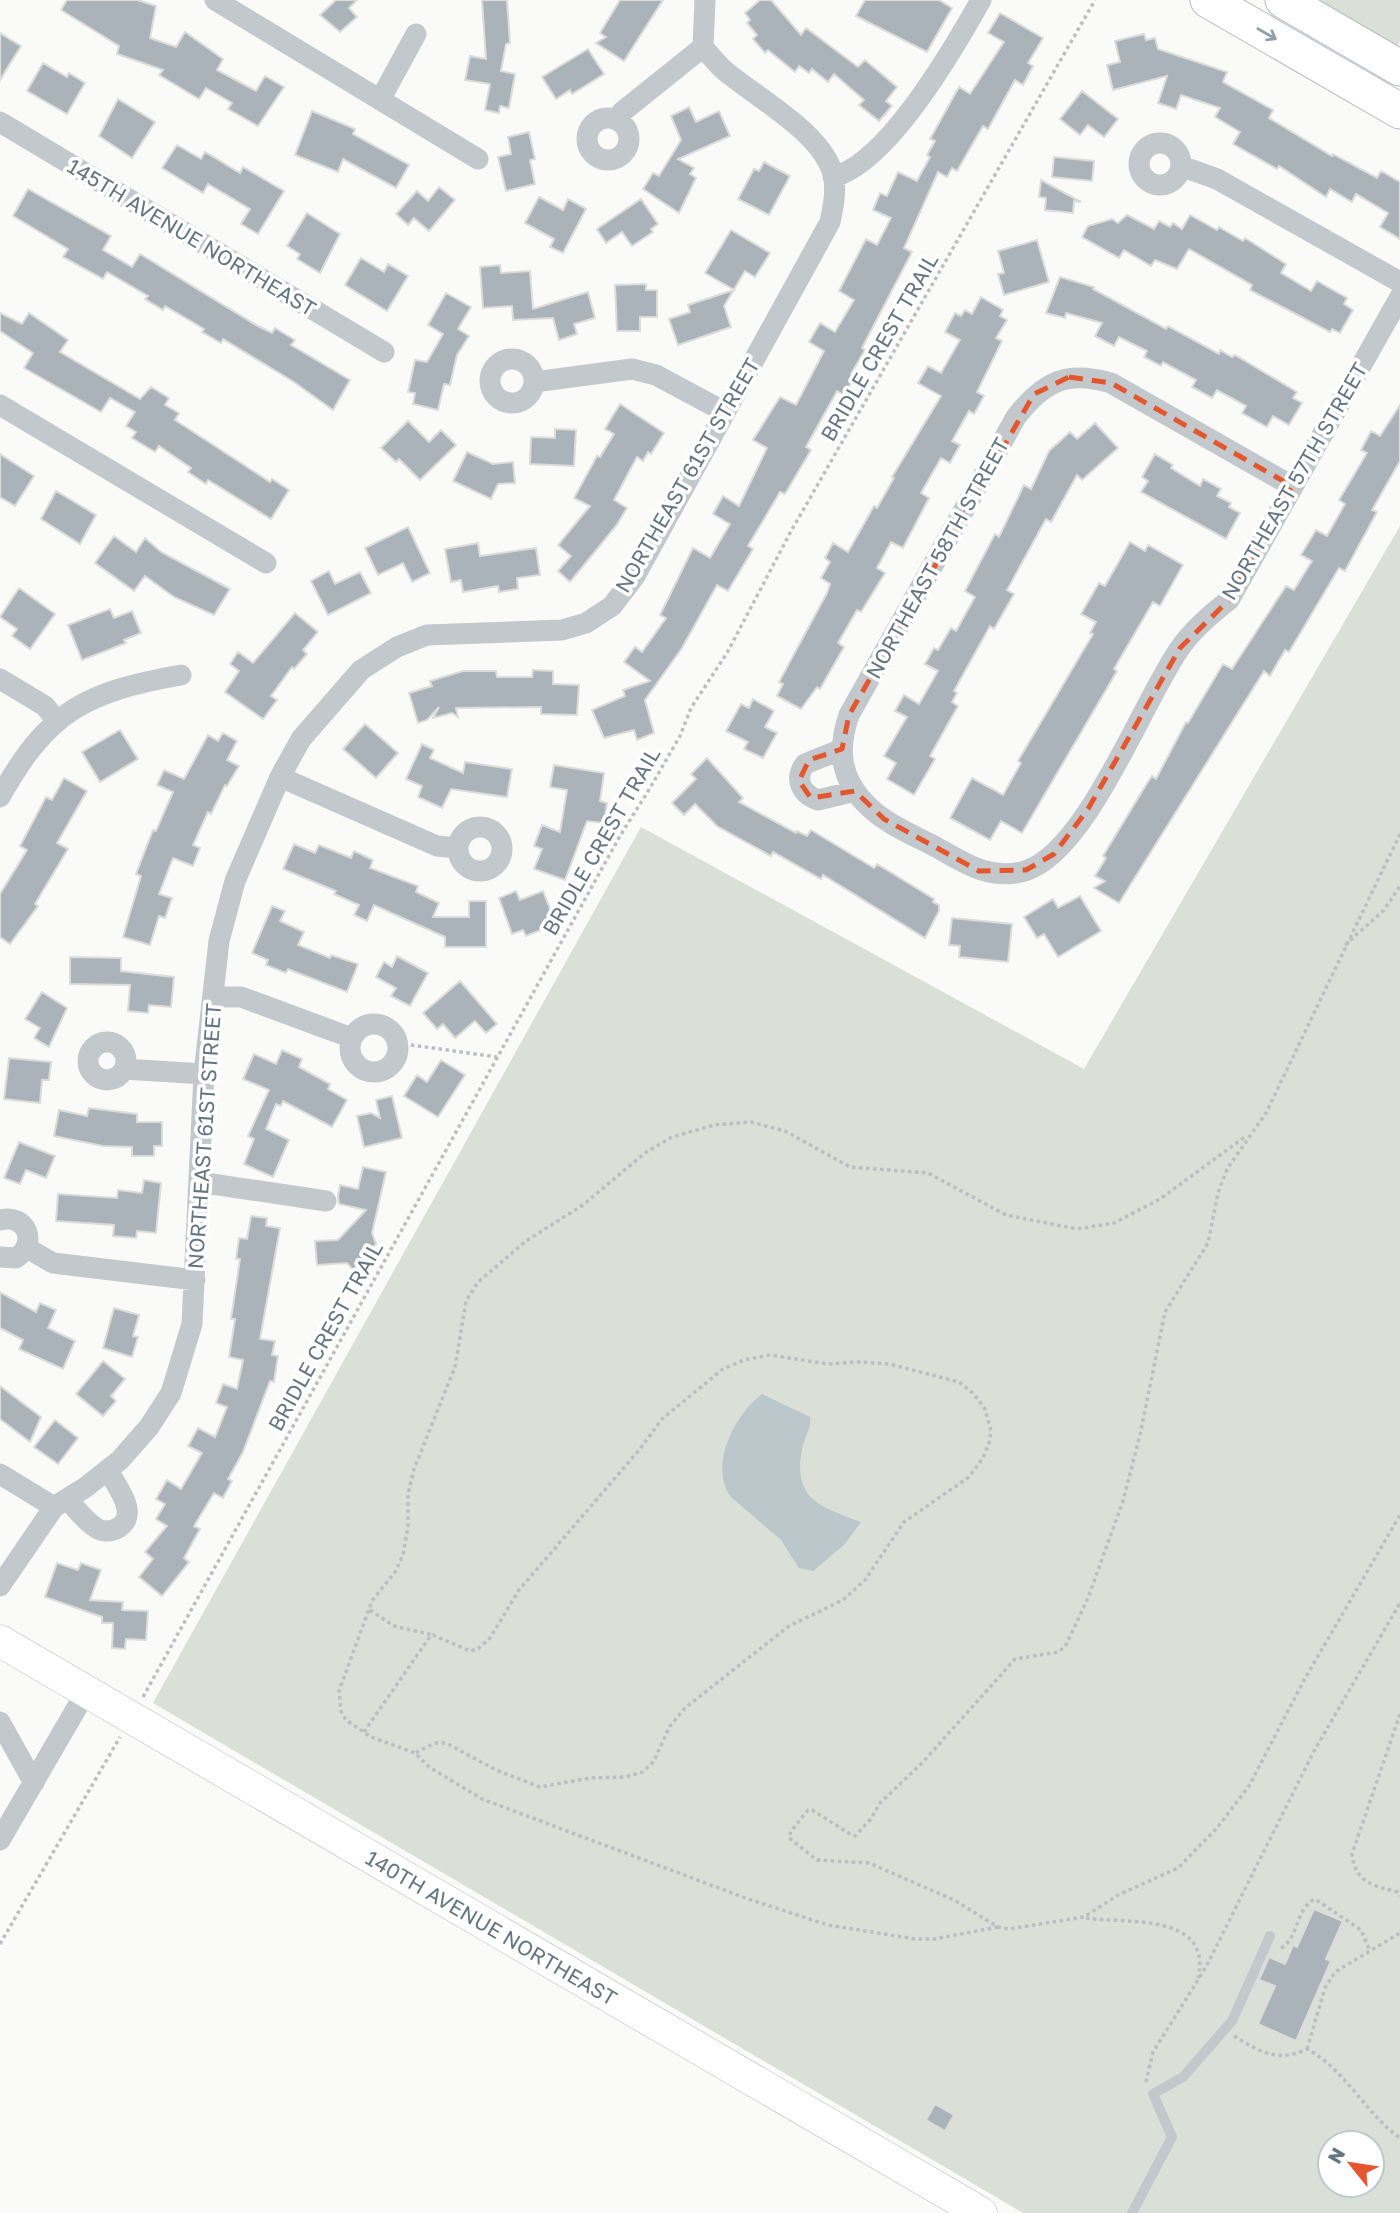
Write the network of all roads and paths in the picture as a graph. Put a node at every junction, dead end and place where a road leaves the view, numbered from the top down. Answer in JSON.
{"nodes":[{"id":1,"x":215,"y":0,"type":"edge"},
{"id":2,"x":705,"y":0,"type":"edge"},
{"id":3,"x":981,"y":0,"type":"edge"},
{"id":4,"x":1095,"y":0,"type":"edge"},
{"id":5,"x":1208,"y":0,"type":"edge"},
{"id":6,"x":1283,"y":0,"type":"edge"},
{"id":7,"x":416,"y":34,"type":"dead end"},
{"id":8,"x":703,"y":47,"type":"junction"},
{"id":9,"x":1400,"y":68,"type":"edge"},
{"id":10,"x":380,"y":100,"type":"junction"},
{"id":11,"x":1400,"y":111,"type":"edge"},
{"id":12,"x":619,"y":121,"type":"dead end"},
{"id":13,"x":0,"y":122,"type":"edge"},
{"id":14,"x":478,"y":159,"type":"dead end"},
{"id":15,"x":1181,"y":166,"type":"dead end"},
{"id":16,"x":834,"y":177,"type":"junction"},
{"id":17,"x":1400,"y":282,"type":"edge"},
{"id":18,"x":1400,"y":296,"type":"edge"},
{"id":19,"x":384,"y":352,"type":"dead end"},
{"id":20,"x":534,"y":382,"type":"dead end"},
{"id":21,"x":0,"y":405,"type":"edge"},
{"id":22,"x":723,"y":411,"type":"junction"},
{"id":23,"x":1292,"y":486,"type":"junction"},
{"id":24,"x":267,"y":563,"type":"dead end"},
{"id":25,"x":181,"y":675,"type":"dead end"},
{"id":26,"x":0,"y":679,"type":"edge"},
{"id":27,"x":56,"y":720,"type":"junction"},
{"id":28,"x":842,"y":758,"type":"junction"},
{"id":29,"x":280,"y":777,"type":"junction"},
{"id":30,"x":855,"y":791,"type":"junction"},
{"id":31,"x":0,"y":797,"type":"edge"},
{"id":32,"x":1400,"y":834,"type":"edge"},
{"id":33,"x":457,"y":848,"type":"dead end"},
{"id":34,"x":1400,"y":886,"type":"edge"},
{"id":35,"x":1344,"y":947,"type":"junction"},
{"id":36,"x":214,"y":997,"type":"junction"},
{"id":37,"x":352,"y":1038,"type":"junction"},
{"id":38,"x":397,"y":1043,"type":"junction"},
{"id":39,"x":497,"y":1057,"type":"junction"},
{"id":40,"x":124,"y":1069,"type":"dead end"},
{"id":41,"x":204,"y":1074,"type":"junction"},
{"id":42,"x":1251,"y":1133,"type":"junction"},
{"id":43,"x":199,"y":1182,"type":"junction"},
{"id":44,"x":326,"y":1201,"type":"dead end"},
{"id":45,"x":0,"y":1220,"type":"edge"},
{"id":46,"x":27,"y":1248,"type":"junction"},
{"id":47,"x":0,"y":1257,"type":"edge"},
{"id":48,"x":195,"y":1280,"type":"junction"},
{"id":49,"x":108,"y":1470,"type":"junction"},
{"id":50,"x":0,"y":1474,"type":"edge"},
{"id":51,"x":61,"y":1503,"type":"junction"},
{"id":52,"x":1400,"y":1515,"type":"edge"},
{"id":53,"x":0,"y":1586,"type":"edge"},
{"id":54,"x":1400,"y":1603,"type":"edge"},
{"id":55,"x":370,"y":1610,"type":"junction"},
{"id":56,"x":433,"y":1635,"type":"junction"},
{"id":57,"x":0,"y":1641,"type":"edge"},
{"id":58,"x":86,"y":1692,"type":"junction"},
{"id":59,"x":140,"y":1702,"type":"dead end"},
{"id":60,"x":1400,"y":1714,"type":"edge"},
{"id":61,"x":0,"y":1722,"type":"edge"},
{"id":62,"x":364,"y":1732,"type":"junction"},
{"id":63,"x":120,"y":1737,"type":"dead end"},
{"id":64,"x":415,"y":1753,"type":"junction"},
{"id":65,"x":34,"y":1783,"type":"junction"},
{"id":66,"x":0,"y":1840,"type":"edge"},
{"id":67,"x":1399,"y":1893,"type":"edge"},
{"id":68,"x":1084,"y":1917,"type":"junction"},
{"id":69,"x":998,"y":1927,"type":"junction"},
{"id":70,"x":1400,"y":1933,"type":"edge"},
{"id":71,"x":1270,"y":1936,"type":"dead end"},
{"id":72,"x":0,"y":1944,"type":"edge"},
{"id":73,"x":1265,"y":1949,"type":"junction"},
{"id":74,"x":1370,"y":1951,"type":"junction"},
{"id":75,"x":1195,"y":1985,"type":"junction"},
{"id":76,"x":1223,"y":2030,"type":"junction"},
{"id":77,"x":1307,"y":2049,"type":"junction"},
{"id":78,"x":1153,"y":2094,"type":"junction"},
{"id":79,"x":1400,"y":2138,"type":"edge"},
{"id":80,"x":981,"y":2213,"type":"edge"},
{"id":81,"x":1132,"y":2213,"type":"edge"}],
"edges":[{"from":1,"to":10,"type":"street"},
{"from":2,"to":8,"type":"street"},
{"from":3,"to":16,"type":"street"},
{"from":4,"to":39,"type":"path","name":"BRIDLE CREST TRAIL"},
{"from":5,"to":11,"type":"main road","one_way":true},
{"from":6,"to":9,"type":"main road"},
{"from":7,"to":10,"type":"street"},
{"from":8,"to":12,"type":"street"},
{"from":8,"to":16,"type":"street"},
{"from":10,"to":14,"type":"street"},
{"from":13,"to":19,"type":"street","name":"145TH AVENUE NORTHEAST"},
{"from":15,"to":17,"type":"street"},
{"from":16,"to":22,"type":"street","name":"NORTHEAST 61ST STREET"},
{"from":18,"to":23,"type":"street","name":"NORTHEAST 57TH STREET"},
{"from":20,"to":22,"type":"street"},
{"from":21,"to":24,"type":"street"},
{"from":22,"to":29,"type":"street","name":"NORTHEAST 61ST STREET"},
{"from":23,"to":28,"type":"street","name":"NORTHEAST 58TH STREET"},
{"from":23,"to":30,"type":"street","name":"NORTHEAST 57TH STREET"},
{"from":25,"to":27,"type":"street"},
{"from":26,"to":27,"type":"street"},
{"from":27,"to":31,"type":"street"},
{"from":28,"to":30,"type":"street","name":"NORTHEAST 57TH STREET"},
{"from":28,"to":30,"type":"street"},
{"from":29,"to":33,"type":"street"},
{"from":29,"to":36,"type":"street","name":"NORTHEAST 61ST STREET"},
{"from":32,"to":35,"type":"path"},
{"from":34,"to":35,"type":"path"},
{"from":35,"to":42,"type":"path"},
{"from":36,"to":37,"type":"street"},
{"from":36,"to":41,"type":"street","name":"NORTHEAST 61ST STREET"},
{"from":37,"to":38,"type":"street"},
{"from":37,"to":38,"type":"street"},
{"from":38,"to":39,"type":"path"},
{"from":39,"to":59,"type":"path","name":"BRIDLE CREST TRAIL"},
{"from":40,"to":41,"type":"street"},
{"from":41,"to":43,"type":"street","name":"NORTHEAST 61ST STREET"},
{"from":42,"to":55,"type":"path"},
{"from":42,"to":69,"type":"path"},
{"from":43,"to":44,"type":"street"},
{"from":43,"to":48,"type":"street","name":"NORTHEAST 61ST STREET"},
{"from":45,"to":46,"type":"street"},
{"from":46,"to":47,"type":"street"},
{"from":46,"to":48,"type":"street"},
{"from":48,"to":49,"type":"street","name":"NORTHEAST 61ST STREET"},
{"from":49,"to":51,"type":"street","name":"NORTHEAST 61ST STREET"},
{"from":49,"to":51,"type":"street"},
{"from":50,"to":51,"type":"street"},
{"from":51,"to":53,"type":"street","name":"NORTHEAST 61ST STREET"},
{"from":52,"to":68,"type":"path"},
{"from":54,"to":75,"type":"path"},
{"from":55,"to":56,"type":"path"},
{"from":55,"to":62,"type":"path"},
{"from":56,"to":62,"type":"path"},
{"from":56,"to":64,"type":"path"},
{"from":57,"to":58,"type":"street","name":"140TH AVENUE NORTHEAST"},
{"from":58,"to":65,"type":"street"},
{"from":58,"to":80,"type":"street","name":"140TH AVENUE NORTHEAST"},
{"from":60,"to":67,"type":"path"},
{"from":61,"to":65,"type":"street"},
{"from":62,"to":64,"type":"path"},
{"from":63,"to":72,"type":"path"},
{"from":64,"to":69,"type":"path"},
{"from":65,"to":66,"type":"street"},
{"from":68,"to":69,"type":"path"},
{"from":68,"to":75,"type":"path"},
{"from":70,"to":74,"type":"path"},
{"from":71,"to":73,"type":"lane"},
{"from":73,"to":74,"type":"path"},
{"from":73,"to":76,"type":"lane"},
{"from":74,"to":77,"type":"path"},
{"from":75,"to":78,"type":"path"},
{"from":76,"to":77,"type":"path"},
{"from":76,"to":78,"type":"lane"},
{"from":77,"to":79,"type":"path"},
{"from":78,"to":81,"type":"lane"}]}
